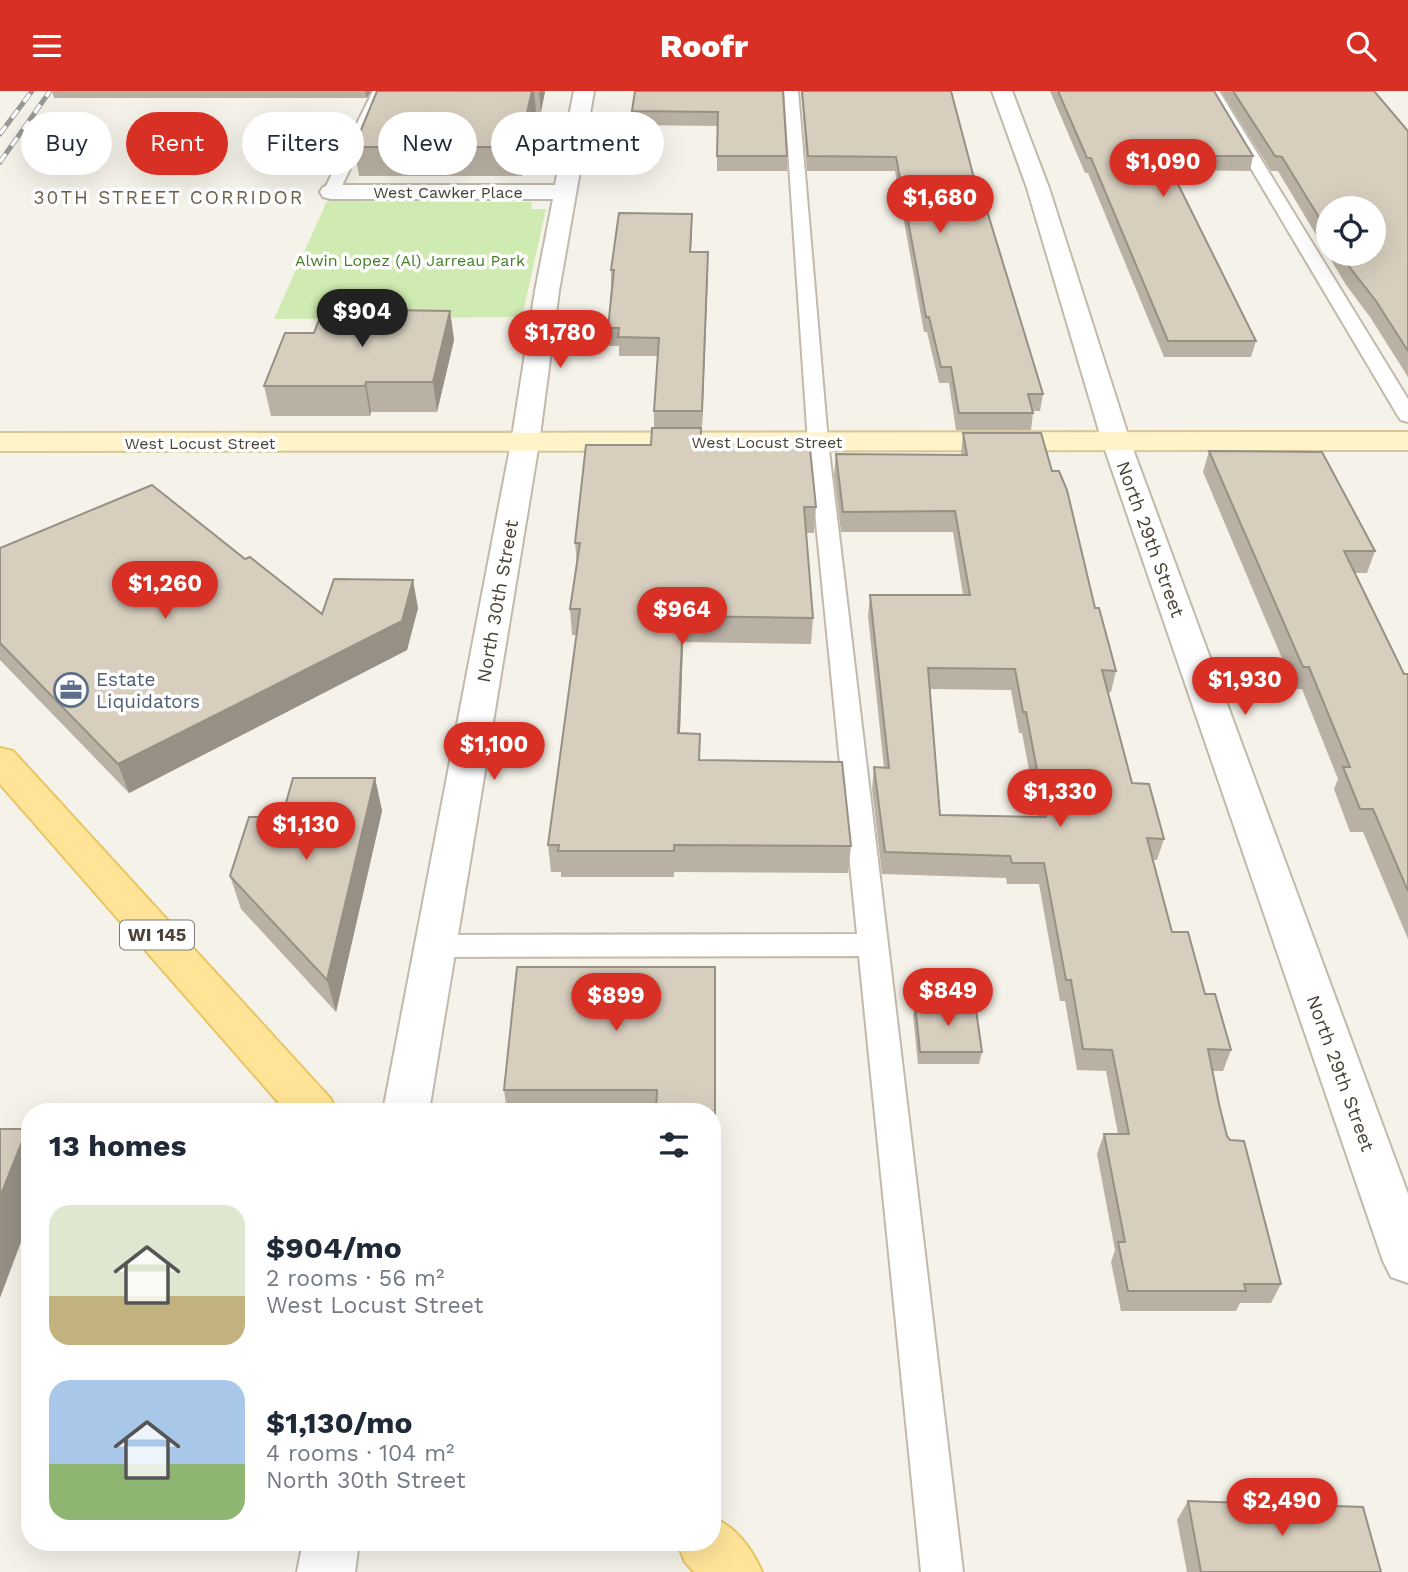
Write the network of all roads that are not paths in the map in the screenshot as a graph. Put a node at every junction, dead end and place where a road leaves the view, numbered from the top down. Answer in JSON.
{"nodes":[{"id":1,"x":380,"y":91,"type":"edge"},
{"id":2,"x":584,"y":91,"type":"edge"},
{"id":3,"x":791,"y":91,"type":"edge"},
{"id":4,"x":1002,"y":91,"type":"edge"},
{"id":5,"x":1212,"y":91,"type":"edge"},
{"id":6,"x":331,"y":192,"type":"joint"},
{"id":7,"x":566,"y":192,"type":"junction"},
{"id":8,"x":1408,"y":416,"type":"edge"},
{"id":9,"x":1116,"y":441,"type":"junction"},
{"id":10,"x":1408,"y":441,"type":"edge"},
{"id":11,"x":0,"y":442,"type":"edge"},
{"id":12,"x":818,"y":442,"type":"junction"},
{"id":13,"x":525,"y":443,"type":"junction"},
{"id":14,"x":0,"y":760,"type":"edge"},
{"id":15,"x":875,"y":945,"type":"junction"},
{"id":16,"x":435,"y":946,"type":"junction"},
{"id":17,"x":307,"y":1103,"type":"edge"},
{"id":18,"x":406,"y":1103,"type":"edge"},
{"id":19,"x":1408,"y":1261,"type":"edge"},
{"id":20,"x":330,"y":1551,"type":"edge"},
{"id":21,"x":713,"y":1551,"type":"edge"},
{"id":22,"x":326,"y":1572,"type":"edge"},
{"id":23,"x":733,"y":1572,"type":"edge"},
{"id":24,"x":942,"y":1572,"type":"edge"}],
"edges":[{"from":1,"to":6,"type":"lane"},
{"from":2,"to":7,"type":"street","name":"North 30th Street"},
{"from":3,"to":12,"type":"lane"},
{"from":4,"to":9,"type":"street","name":"North 29th Street"},
{"from":5,"to":8,"type":"lane"},
{"from":6,"to":7,"type":"street","name":"West Cawker Place"},
{"from":7,"to":13,"type":"street","name":"North 30th Street"},
{"from":9,"to":10,"type":"street","name":"West Locust Street"},
{"from":9,"to":12,"type":"street","name":"West Locust Street"},
{"from":9,"to":19,"type":"street","name":"North 29th Street"},
{"from":11,"to":13,"type":"street","name":"West Locust Street"},
{"from":12,"to":13,"type":"street","name":"West Locust Street"},
{"from":12,"to":15,"type":"lane"},
{"from":13,"to":16,"type":"street","name":"North 30th Street"},
{"from":14,"to":17,"type":"main road","number":"WI 145"},
{"from":15,"to":16,"type":"lane"},
{"from":15,"to":24,"type":"lane"},
{"from":16,"to":18,"type":"street","name":"North 30th Street"},
{"from":20,"to":22,"type":"street"},
{"from":21,"to":23,"type":"main road"}]}
